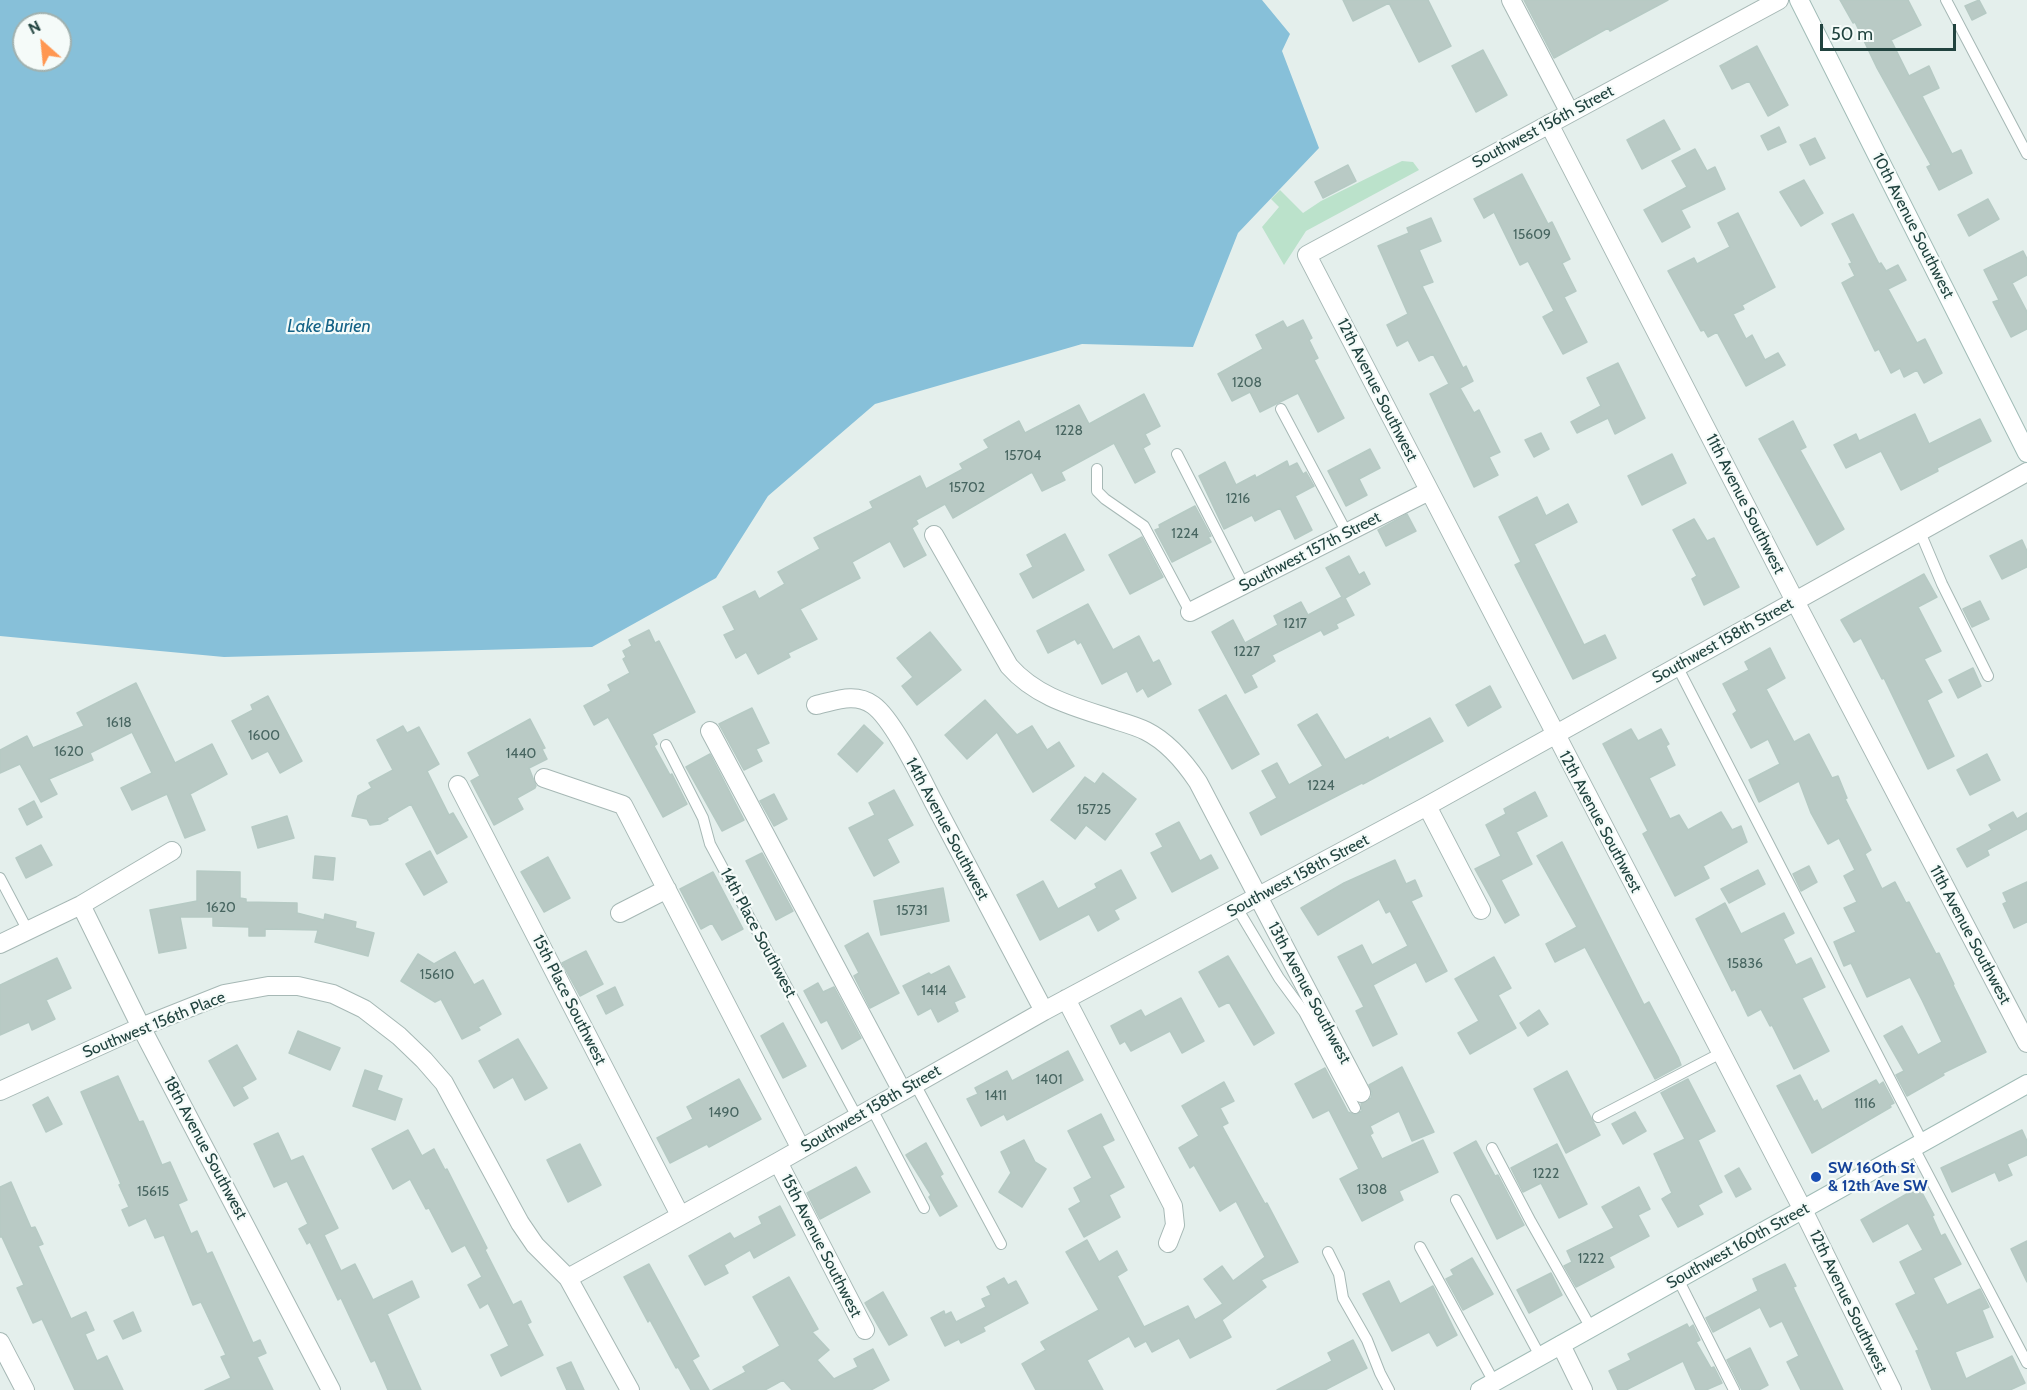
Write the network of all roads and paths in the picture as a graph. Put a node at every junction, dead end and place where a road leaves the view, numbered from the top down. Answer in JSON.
{"nodes":[{"id":1,"x":1511,"y":0,"type":"edge"},
{"id":2,"x":1779,"y":0,"type":"edge"},
{"id":3,"x":1799,"y":0,"type":"edge"},
{"id":4,"x":1946,"y":0,"type":"edge"},
{"id":5,"x":1570,"y":113,"type":"junction"},
{"id":6,"x":1549,"y":124,"type":"junction"},
{"id":7,"x":2027,"y":154,"type":"edge"},
{"id":8,"x":1307,"y":255,"type":"joint"},
{"id":9,"x":1281,"y":409,"type":"dead end"},
{"id":10,"x":2027,"y":453,"type":"edge"},
{"id":11,"x":1177,"y":454,"type":"dead end"},
{"id":12,"x":1097,"y":469,"type":"dead end"},
{"id":13,"x":2027,"y":472,"type":"edge"},
{"id":14,"x":1429,"y":491,"type":"junction"},
{"id":15,"x":1920,"y":532,"type":"junction"},
{"id":16,"x":1347,"y":533,"type":"junction"},
{"id":17,"x":934,"y":535,"type":"dead end"},
{"id":18,"x":1244,"y":585,"type":"junction"},
{"id":19,"x":1795,"y":601,"type":"junction"},
{"id":20,"x":1190,"y":612,"type":"joint"},
{"id":21,"x":1677,"y":666,"type":"junction"},
{"id":22,"x":1988,"y":676,"type":"dead end"},
{"id":23,"x":816,"y":705,"type":"dead end"},
{"id":24,"x":711,"y":730,"type":"dead end"},
{"id":25,"x":1554,"y":734,"type":"junction"},
{"id":26,"x":666,"y":745,"type":"dead end"},
{"id":27,"x":544,"y":778,"type":"dead end"},
{"id":28,"x":458,"y":784,"type":"dead end"},
{"id":29,"x":1427,"y":806,"type":"junction"},
{"id":30,"x":171,"y":850,"type":"dead end"},
{"id":31,"x":0,"y":878,"type":"edge"},
{"id":32,"x":667,"y":889,"type":"junction"},
{"id":33,"x":1259,"y":896,"type":"junction"},
{"id":34,"x":81,"y":905,"type":"junction"},
{"id":35,"x":1237,"y":908,"type":"junction"},
{"id":36,"x":1481,"y":910,"type":"dead end"},
{"id":37,"x":620,"y":913,"type":"dead end"},
{"id":38,"x":27,"y":931,"type":"junction"},
{"id":39,"x":0,"y":944,"type":"edge"},
{"id":40,"x":1066,"y":999,"type":"junction"},
{"id":41,"x":1044,"y":1011,"type":"junction"},
{"id":42,"x":141,"y":1027,"type":"junction"},
{"id":43,"x":2027,"y":1043,"type":"edge"},
{"id":44,"x":1721,"y":1053,"type":"junction"},
{"id":45,"x":2027,"y":1084,"type":"edge"},
{"id":46,"x":909,"y":1088,"type":"junction"},
{"id":47,"x":0,"y":1091,"type":"edge"},
{"id":48,"x":1358,"y":1100,"type":"joint"},
{"id":49,"x":864,"y":1113,"type":"junction"},
{"id":50,"x":1598,"y":1117,"type":"dead end"},
{"id":51,"x":1918,"y":1145,"type":"junction"},
{"id":52,"x":1492,"y":1148,"type":"dead end"},
{"id":53,"x":801,"y":1149,"type":"junction"},
{"id":54,"x":778,"y":1162,"type":"junction"},
{"id":55,"x":1456,"y":1200,"type":"dead end"},
{"id":56,"x":924,"y":1208,"type":"dead end"},
{"id":57,"x":1803,"y":1210,"type":"junction"},
{"id":58,"x":680,"y":1215,"type":"junction"},
{"id":59,"x":1168,"y":1243,"type":"dead end"},
{"id":60,"x":1001,"y":1244,"type":"dead end"},
{"id":61,"x":1420,"y":1247,"type":"dead end"},
{"id":62,"x":1328,"y":1252,"type":"dead end"},
{"id":63,"x":568,"y":1278,"type":"junction"},
{"id":64,"x":1678,"y":1280,"type":"junction"},
{"id":65,"x":1591,"y":1329,"type":"junction"},
{"id":66,"x":865,"y":1330,"type":"dead end"},
{"id":67,"x":0,"y":1342,"type":"edge"},
{"id":68,"x":1562,"y":1345,"type":"junction"},
{"id":69,"x":1540,"y":1356,"type":"junction"},
{"id":70,"x":2027,"y":1363,"type":"edge"},
{"id":71,"x":1487,"y":1386,"type":"edge"},
{"id":72,"x":25,"y":1390,"type":"edge"},
{"id":73,"x":331,"y":1390,"type":"edge"},
{"id":74,"x":630,"y":1390,"type":"edge"},
{"id":75,"x":1389,"y":1390,"type":"edge"},
{"id":76,"x":1583,"y":1390,"type":"edge"},
{"id":77,"x":1734,"y":1390,"type":"edge"},
{"id":78,"x":1892,"y":1390,"type":"edge"}],
"edges":[{"from":1,"to":5,"type":"street"},
{"from":2,"to":5,"type":"street","name":"Southwest 156th Street"},
{"from":3,"to":10,"type":"street","name":"10th Avenue Southwest"},
{"from":4,"to":7,"type":"lane"},
{"from":5,"to":6,"type":"street","name":"Southwest 156th Street"},
{"from":6,"to":8,"type":"street","name":"Southwest 156th Street"},
{"from":6,"to":19,"type":"street","name":"11th Avenue Southwest"},
{"from":8,"to":14,"type":"street","name":"12th Avenue Southwest"},
{"from":9,"to":16,"type":"lane"},
{"from":11,"to":18,"type":"lane"},
{"from":12,"to":20,"type":"lane"},
{"from":13,"to":15,"type":"street","name":"Southwest 158th Street"},
{"from":14,"to":16,"type":"street","name":"Southwest 157th Street"},
{"from":14,"to":25,"type":"street","name":"12th Avenue Southwest"},
{"from":15,"to":19,"type":"street","name":"Southwest 158th Street"},
{"from":15,"to":22,"type":"lane"},
{"from":16,"to":18,"type":"street","name":"Southwest 157th Street"},
{"from":17,"to":33,"type":"street","name":"13th Avenue Southwest"},
{"from":18,"to":20,"type":"street","name":"Southwest 157th Street"},
{"from":19,"to":21,"type":"street","name":"Southwest 158th Street"},
{"from":19,"to":43,"type":"street","name":"11th Avenue Southwest"},
{"from":21,"to":25,"type":"street","name":"Southwest 158th Street"},
{"from":21,"to":51,"type":"lane"},
{"from":23,"to":41,"type":"street","name":"14th Avenue Southwest"},
{"from":24,"to":46,"type":"street"},
{"from":25,"to":29,"type":"street","name":"Southwest 158th Street"},
{"from":25,"to":44,"type":"street","name":"12th Avenue Southwest"},
{"from":26,"to":49,"type":"lane","name":"14th Place Southwest"},
{"from":27,"to":32,"type":"street"},
{"from":28,"to":58,"type":"street","name":"15th Place Southwest"},
{"from":29,"to":33,"type":"street","name":"Southwest 158th Street"},
{"from":29,"to":36,"type":"street"},
{"from":30,"to":34,"type":"street"},
{"from":31,"to":38,"type":"lane"},
{"from":32,"to":37,"type":"street"},
{"from":32,"to":53,"type":"street"},
{"from":33,"to":35,"type":"street","name":"Southwest 158th Street"},
{"from":33,"to":48,"type":"street","name":"13th Avenue Southwest"},
{"from":34,"to":38,"type":"street"},
{"from":34,"to":42,"type":"street","name":"18th Avenue Southwest"},
{"from":35,"to":40,"type":"street","name":"Southwest 158th Street"},
{"from":35,"to":48,"type":"lane"},
{"from":38,"to":39,"type":"street"},
{"from":40,"to":41,"type":"street","name":"Southwest 158th Street"},
{"from":40,"to":59,"type":"street"},
{"from":41,"to":46,"type":"street","name":"Southwest 158th Street"},
{"from":42,"to":47,"type":"street","name":"Southwest 156th Place"},
{"from":42,"to":63,"type":"street","name":"Southwest 156th Place"},
{"from":42,"to":73,"type":"street","name":"18th Avenue Southwest"},
{"from":44,"to":50,"type":"lane"},
{"from":44,"to":57,"type":"street","name":"12th Avenue Southwest"},
{"from":45,"to":51,"type":"street","name":"Southwest 160th Street"},
{"from":46,"to":49,"type":"street","name":"Southwest 158th Street"},
{"from":46,"to":60,"type":"lane"},
{"from":49,"to":53,"type":"street","name":"Southwest 158th Street"},
{"from":49,"to":56,"type":"lane","name":"14th Place Southwest"},
{"from":51,"to":57,"type":"street","name":"Southwest 160th Street"},
{"from":51,"to":70,"type":"lane"},
{"from":52,"to":65,"type":"lane"},
{"from":53,"to":54,"type":"street","name":"Southwest 158th Street"},
{"from":54,"to":58,"type":"street","name":"Southwest 158th Street"},
{"from":54,"to":66,"type":"street","name":"15th Avenue Southwest"},
{"from":55,"to":69,"type":"lane"},
{"from":57,"to":64,"type":"street","name":"Southwest 160th Street"},
{"from":57,"to":78,"type":"street","name":"12th Avenue Southwest"},
{"from":58,"to":63,"type":"street","name":"Southwest 158th Street"},
{"from":61,"to":71,"type":"lane"},
{"from":62,"to":75,"type":"lane"},
{"from":63,"to":74,"type":"street","name":"Southwest 156th Place"},
{"from":64,"to":65,"type":"street","name":"Southwest 160th Street"},
{"from":64,"to":77,"type":"lane"},
{"from":65,"to":68,"type":"street","name":"Southwest 160th Street"},
{"from":67,"to":72,"type":"street"},
{"from":68,"to":69,"type":"street","name":"Southwest 160th Street"},
{"from":68,"to":76,"type":"street"},
{"from":69,"to":71,"type":"street","name":"Southwest 160th Street"}]}
